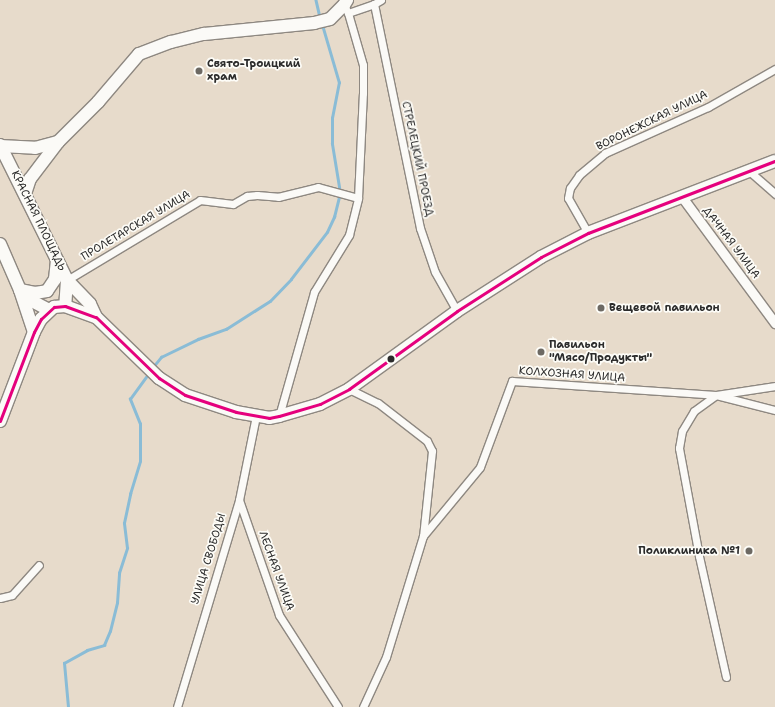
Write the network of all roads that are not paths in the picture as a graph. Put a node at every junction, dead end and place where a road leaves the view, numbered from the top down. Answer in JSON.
{"nodes":[{"id":1,"x":381,"y":0,"type":"edge"},
{"id":2,"x":374,"y":4,"type":"junction"},
{"id":3,"x":347,"y":6,"type":"edge"},
{"id":4,"x":775,"y":69,"type":"edge"},
{"id":5,"x":58,"y":142,"type":"junction"},
{"id":6,"x":0,"y":145,"type":"edge"},
{"id":7,"x":775,"y":162,"type":"edge"},
{"id":8,"x":749,"y":171,"type":"junction"},
{"id":9,"x":25,"y":194,"type":"junction"},
{"id":10,"x":775,"y":194,"type":"edge"},
{"id":11,"x":682,"y":197,"type":"junction"},
{"id":12,"x":358,"y":198,"type":"junction"},
{"id":13,"x":588,"y":233,"type":"junction"},
{"id":14,"x":0,"y":244,"type":"edge"},
{"id":15,"x":58,"y":260,"type":"junction"},
{"id":16,"x":67,"y":280,"type":"junction"},
{"id":17,"x":20,"y":290,"type":"junction"},
{"id":18,"x":65,"y":306,"type":"junction"},
{"id":19,"x":49,"y":310,"type":"junction"},
{"id":20,"x":457,"y":311,"type":"junction"},
{"id":21,"x":97,"y":317,"type":"junction"},
{"id":22,"x":775,"y":323,"type":"edge"},
{"id":23,"x":34,"y":332,"type":"junction"},
{"id":24,"x":775,"y":386,"type":"edge"},
{"id":25,"x":349,"y":389,"type":"junction"},
{"id":26,"x":716,"y":395,"type":"junction"},
{"id":27,"x":775,"y":410,"type":"edge"},
{"id":28,"x":256,"y":416,"type":"junction"},
{"id":29,"x":279,"y":416,"type":"junction"},
{"id":30,"x":0,"y":421,"type":"edge"},
{"id":31,"x":238,"y":500,"type":"junction"},
{"id":32,"x":423,"y":536,"type":"junction"},
{"id":33,"x":39,"y":565,"type":"dead end"},
{"id":34,"x":0,"y":598,"type":"edge"},
{"id":35,"x":726,"y":677,"type":"dead end"},
{"id":36,"x":177,"y":707,"type":"edge"},
{"id":37,"x":338,"y":707,"type":"edge"},
{"id":38,"x":363,"y":707,"type":"edge"}],
"edges":[{"from":1,"to":2,"type":"street"},
{"from":2,"to":3,"type":"street"},
{"from":2,"to":20,"type":"street","name":"СТРЕЛЕЦКИЙ ПРОЕЗД"},
{"from":3,"to":5,"type":"main road"},
{"from":3,"to":12,"type":"street"},
{"from":4,"to":13,"type":"street","name":"ВОРОНЕЖСКАЯ УЛИЦА"},
{"from":5,"to":6,"type":"main road"},
{"from":5,"to":9,"type":"main road"},
{"from":6,"to":9,"type":"main road","name":"КРАСНАЯ ПЛОЩАДЬ"},
{"from":7,"to":8,"type":"main road"},
{"from":8,"to":10,"type":"street"},
{"from":8,"to":11,"type":"main road"},
{"from":9,"to":15,"type":"main road","name":"КРАСНАЯ ПЛОЩАДЬ"},
{"from":11,"to":13,"type":"main road"},
{"from":11,"to":22,"type":"street","name":"ДАЧНАЯ УЛИЦА"},
{"from":12,"to":16,"type":"street","name":"ПРОЛЕТАРСКАЯ УЛИЦА"},
{"from":12,"to":29,"type":"street"},
{"from":13,"to":20,"type":"main road"},
{"from":14,"to":17,"type":"main road"},
{"from":15,"to":16,"type":"main road","name":"КРАСНАЯ ПЛОЩАДЬ"},
{"from":15,"to":17,"type":"main road"},
{"from":16,"to":18,"type":"main road","name":"КРАСНАЯ ПЛОЩАДЬ"},
{"from":16,"to":21,"type":"main road"},
{"from":17,"to":19,"type":"main road"},
{"from":17,"to":23,"type":"main road"},
{"from":18,"to":19,"type":"main road"},
{"from":18,"to":21,"type":"main road"},
{"from":19,"to":23,"type":"main road"},
{"from":20,"to":25,"type":"main road"},
{"from":21,"to":28,"type":"main road"},
{"from":23,"to":30,"type":"main road"},
{"from":24,"to":26,"type":"street","name":"КОЛХОЗНАЯ УЛИЦА"},
{"from":25,"to":29,"type":"main road"},
{"from":25,"to":32,"type":"street"},
{"from":26,"to":27,"type":"street"},
{"from":26,"to":32,"type":"street","name":"КОЛХОЗНАЯ УЛИЦА"},
{"from":26,"to":35,"type":"street"},
{"from":28,"to":29,"type":"main road"},
{"from":28,"to":31,"type":"street","name":"УЛИЦА СВОБОДЫ"},
{"from":31,"to":36,"type":"street","name":"УЛИЦА СВОБОДЫ"},
{"from":31,"to":37,"type":"street","name":"ЛЕСНАЯ УЛИЦА"},
{"from":32,"to":38,"type":"street","name":"КОЛХОЗНАЯ УЛИЦА"},
{"from":33,"to":34,"type":"street"}]}
